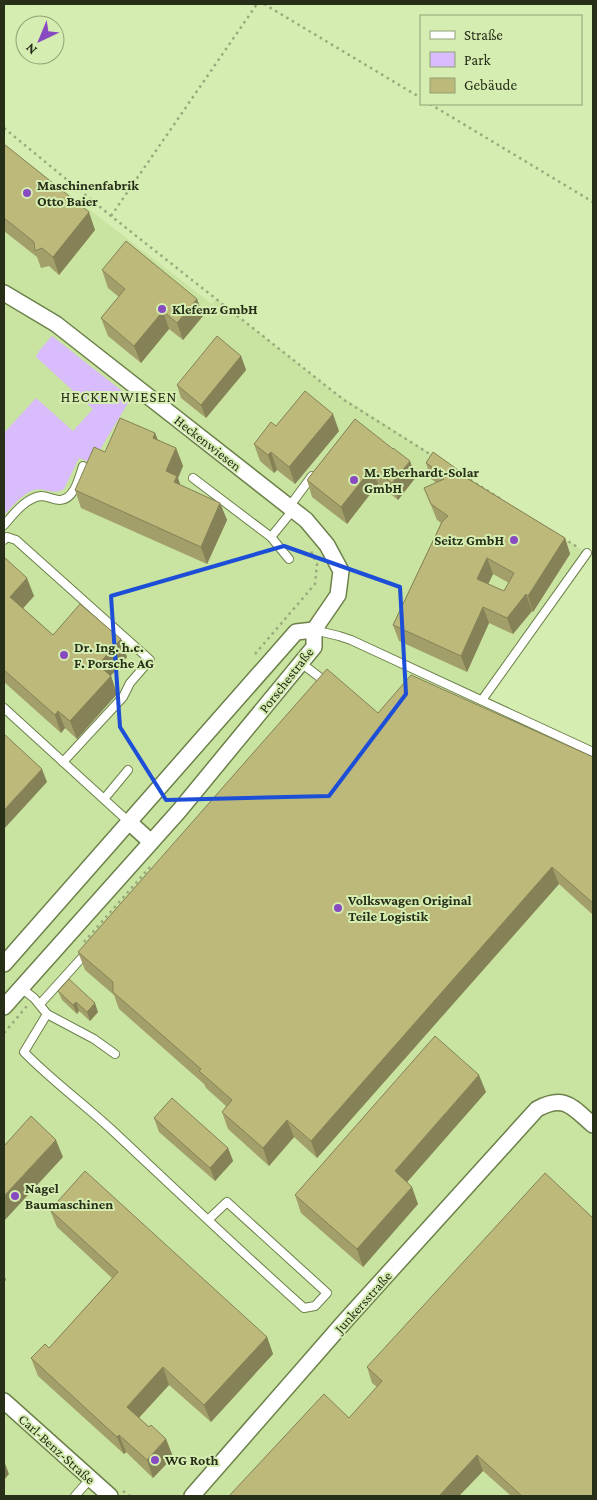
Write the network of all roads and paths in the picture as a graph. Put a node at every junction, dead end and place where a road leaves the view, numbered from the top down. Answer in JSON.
{"nodes":[{"id":1,"x":257,"y":4,"type":"edge"},
{"id":2,"x":264,"y":4,"type":"edge"},
{"id":3,"x":420,"y":97,"type":"edge"},
{"id":4,"x":432,"y":105,"type":"edge"},
{"id":5,"x":4,"y":128,"type":"edge"},
{"id":6,"x":593,"y":202,"type":"edge"},
{"id":7,"x":111,"y":216,"type":"junction"},
{"id":8,"x":4,"y":293,"type":"edge"},
{"id":9,"x":436,"y":458,"type":"edge"},
{"id":10,"x":84,"y":466,"type":"edge"},
{"id":11,"x":453,"y":469,"type":"edge"},
{"id":12,"x":317,"y":470,"type":"edge"},
{"id":13,"x":193,"y":478,"type":"dead end"},
{"id":14,"x":503,"y":500,"type":"edge"},
{"id":15,"x":291,"y":508,"type":"junction"},
{"id":16,"x":306,"y":520,"type":"junction"},
{"id":17,"x":4,"y":525,"type":"edge"},
{"id":18,"x":271,"y":537,"type":"junction"},
{"id":19,"x":562,"y":538,"type":"edge"},
{"id":20,"x":4,"y":540,"type":"edge"},
{"id":21,"x":587,"y":554,"type":"joint"},
{"id":22,"x":289,"y":559,"type":"dead end"},
{"id":23,"x":314,"y":630,"type":"junction"},
{"id":24,"x":255,"y":655,"type":"dead end"},
{"id":25,"x":301,"y":663,"type":"junction"},
{"id":26,"x":316,"y":692,"type":"edge"},
{"id":27,"x":482,"y":700,"type":"junction"},
{"id":28,"x":4,"y":708,"type":"edge"},
{"id":29,"x":593,"y":752,"type":"edge"},
{"id":30,"x":63,"y":762,"type":"junction"},
{"id":31,"x":128,"y":770,"type":"dead end"},
{"id":32,"x":104,"y":799,"type":"junction"},
{"id":33,"x":128,"y":822,"type":"junction"},
{"id":34,"x":151,"y":842,"type":"junction"},
{"id":35,"x":94,"y":944,"type":"edge"},
{"id":36,"x":4,"y":964,"type":"edge"},
{"id":37,"x":21,"y":988,"type":"junction"},
{"id":38,"x":40,"y":1004,"type":"junction"},
{"id":39,"x":4,"y":1007,"type":"edge"},
{"id":40,"x":47,"y":1014,"type":"junction"},
{"id":41,"x":115,"y":1054,"type":"dead end"},
{"id":42,"x":593,"y":1125,"type":"edge"},
{"id":43,"x":208,"y":1220,"type":"junction"},
{"id":44,"x":4,"y":1401,"type":"edge"},
{"id":45,"x":90,"y":1479,"type":"junction"},
{"id":46,"x":75,"y":1496,"type":"edge"},
{"id":47,"x":110,"y":1496,"type":"edge"},
{"id":48,"x":192,"y":1496,"type":"edge"}],
"edges":[{"from":1,"to":7,"type":"path"},
{"from":2,"to":3,"type":"path"},
{"from":4,"to":6,"type":"path"},
{"from":5,"to":7,"type":"path"},
{"from":7,"to":9,"type":"path"},
{"from":8,"to":15,"type":"street","name":"Heckenwiesen"},
{"from":10,"to":17,"type":"lane"},
{"from":11,"to":14,"type":"path"},
{"from":12,"to":15,"type":"lane"},
{"from":13,"to":18,"type":"lane"},
{"from":15,"to":16,"type":"street","name":"Heckenwiesen"},
{"from":15,"to":18,"type":"lane"},
{"from":16,"to":23,"type":"street","name":"Heckenwiesen"},
{"from":16,"to":24,"type":"path"},
{"from":18,"to":22,"type":"lane"},
{"from":19,"to":21,"type":"path"},
{"from":20,"to":30,"type":"lane"},
{"from":21,"to":27,"type":"lane"},
{"from":23,"to":25,"type":"street","name":"Porschestraße"},
{"from":23,"to":27,"type":"lane"},
{"from":23,"to":33,"type":"street","name":"Porschestraße"},
{"from":25,"to":26,"type":"lane"},
{"from":25,"to":34,"type":"street","name":"Porschestraße"},
{"from":27,"to":29,"type":"lane"},
{"from":28,"to":30,"type":"lane"},
{"from":30,"to":32,"type":"lane"},
{"from":31,"to":32,"type":"lane"},
{"from":32,"to":33,"type":"lane"},
{"from":33,"to":34,"type":"street"},
{"from":33,"to":36,"type":"street","name":"Porschestraße"},
{"from":34,"to":37,"type":"street","name":"Porschestraße"},
{"from":35,"to":38,"type":"lane"},
{"from":37,"to":38,"type":"lane"},
{"from":37,"to":39,"type":"street","name":"Porschestraße"},
{"from":38,"to":40,"type":"lane"},
{"from":40,"to":41,"type":"lane"},
{"from":40,"to":43,"type":"lane"},
{"from":42,"to":48,"type":"street","name":"Junkersstraße"},
{"from":43,"to":43,"type":"lane"},
{"from":44,"to":45,"type":"street","name":"Carl-Benz-Straße"},
{"from":45,"to":46,"type":"lane"},
{"from":45,"to":47,"type":"street","name":"Carl-Benz-Straße"}]}
